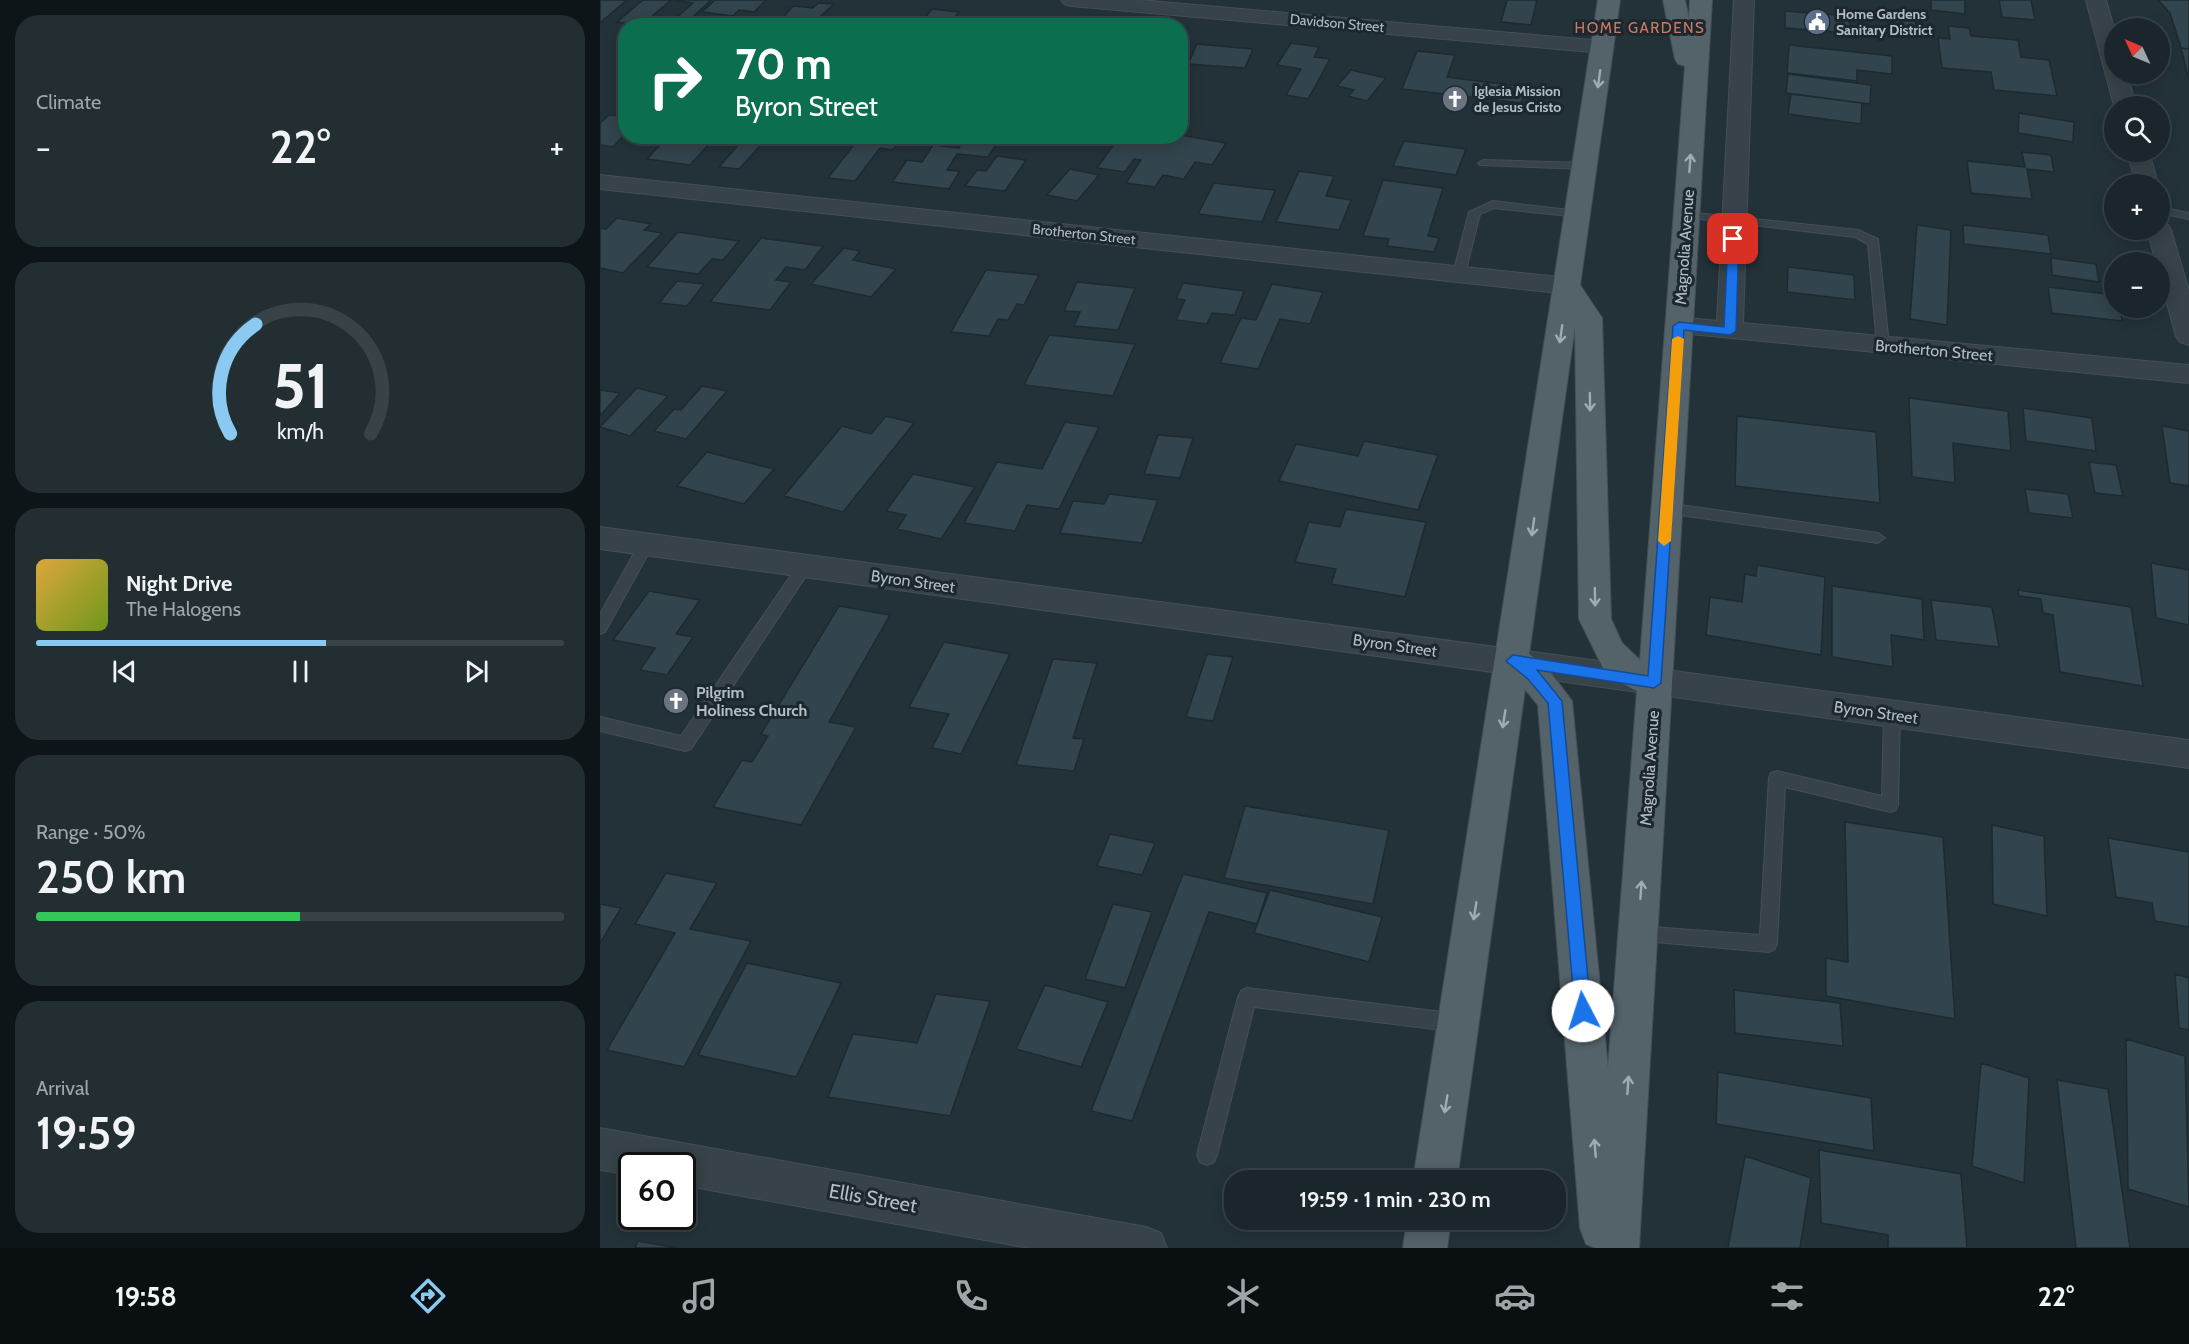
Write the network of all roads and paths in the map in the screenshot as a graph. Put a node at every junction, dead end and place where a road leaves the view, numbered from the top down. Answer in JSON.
{"nodes":[{"id":1,"x":1071,"y":0,"type":"edge"},
{"id":2,"x":1609,"y":0,"type":"edge"},
{"id":3,"x":1674,"y":0,"type":"edge"},
{"id":4,"x":1701,"y":0,"type":"edge"},
{"id":5,"x":1744,"y":0,"type":"edge"},
{"id":6,"x":2096,"y":0,"type":"edge"},
{"id":7,"x":2104,"y":29,"type":"edge"},
{"id":8,"x":1603,"y":46,"type":"junction"},
{"id":9,"x":1694,"y":99,"type":"junction"},
{"id":10,"x":1484,"y":163,"type":"dead end"},
{"id":11,"x":1586,"y":166,"type":"junction"},
{"id":12,"x":600,"y":182,"type":"edge"},
{"id":13,"x":2170,"y":212,"type":"edge"},
{"id":14,"x":1578,"y":214,"type":"junction"},
{"id":15,"x":1687,"y":214,"type":"junction"},
{"id":16,"x":2189,"y":216,"type":"edge"},
{"id":17,"x":1734,"y":220,"type":"junction"},
{"id":18,"x":2163,"y":240,"type":"edge"},
{"id":19,"x":1460,"y":274,"type":"junction"},
{"id":20,"x":1568,"y":286,"type":"junction"},
{"id":21,"x":1679,"y":326,"type":"junction"},
{"id":22,"x":1730,"y":331,"type":"junction"},
{"id":23,"x":2189,"y":336,"type":"edge"},
{"id":24,"x":1883,"y":345,"type":"junction"},
{"id":25,"x":2189,"y":374,"type":"edge"},
{"id":26,"x":1666,"y":508,"type":"junction"},
{"id":27,"x":600,"y":538,"type":"edge"},
{"id":28,"x":1878,"y":538,"type":"dead end"},
{"id":29,"x":646,"y":545,"type":"junction"},
{"id":30,"x":805,"y":566,"type":"junction"},
{"id":31,"x":600,"y":628,"type":"edge"},
{"id":32,"x":1513,"y":661,"type":"junction"},
{"id":33,"x":1654,"y":683,"type":"junction"},
{"id":34,"x":1892,"y":715,"type":"junction"},
{"id":35,"x":600,"y":724,"type":"edge"},
{"id":36,"x":2189,"y":754,"type":"edge"},
{"id":37,"x":1638,"y":934,"type":"junction"},
{"id":38,"x":1458,"y":1023,"type":"junction"},
{"id":39,"x":600,"y":1149,"type":"edge"},
{"id":40,"x":1207,"y":1155,"type":"dead end"},
{"id":41,"x":1436,"y":1170,"type":"edge"},
{"id":42,"x":1428,"y":1230,"type":"edge"},
{"id":43,"x":1146,"y":1248,"type":"edge"},
{"id":44,"x":1425,"y":1248,"type":"edge"},
{"id":45,"x":1604,"y":1248,"type":"edge"},
{"id":46,"x":1617,"y":1248,"type":"edge"}],
"edges":[{"from":1,"to":8,"type":"street","name":"Davidson Street"},
{"from":2,"to":8,"type":"main road"},
{"from":3,"to":9,"type":"main road"},
{"from":4,"to":9,"type":"main road","name":"Magnolia Avenue"},
{"from":5,"to":17,"type":"street"},
{"from":6,"to":7,"type":"street"},
{"from":8,"to":11,"type":"main road","one_way":true},
{"from":15,"to":9,"type":"main road","name":"Magnolia Avenue","one_way":true},
{"from":10,"to":11,"type":"lane"},
{"from":11,"to":14,"type":"main road"},
{"from":12,"to":19,"type":"street","name":"Brotherton Street"},
{"from":13,"to":16,"type":"lane"},
{"from":14,"to":19,"type":"lane"},
{"from":14,"to":20,"type":"main road"},
{"from":15,"to":17,"type":"lane"},
{"from":15,"to":21,"type":"main road","name":"Magnolia Avenue"},
{"from":17,"to":22,"type":"street"},
{"from":17,"to":24,"type":"lane"},
{"from":18,"to":23,"type":"street"},
{"from":19,"to":20,"type":"street","name":"Brotherton Street"},
{"from":20,"to":32,"type":"main road","one_way":true},
{"from":20,"to":33,"type":"main road","one_way":true},
{"from":21,"to":22,"type":"street","name":"Brotherton Street"},
{"from":21,"to":26,"type":"main road","name":"Magnolia Avenue"},
{"from":22,"to":24,"type":"street","name":"Brotherton Street"},
{"from":24,"to":25,"type":"street","name":"Brotherton Street"},
{"from":26,"to":28,"type":"lane"},
{"from":26,"to":33,"type":"main road","name":"Magnolia Avenue"},
{"from":27,"to":29,"type":"street","name":"Byron Street"},
{"from":29,"to":30,"type":"street","name":"Byron Street"},
{"from":29,"to":31,"type":"lane"},
{"from":30,"to":32,"type":"street","name":"Byron Street"},
{"from":30,"to":35,"type":"lane"},
{"from":32,"to":33,"type":"street","name":"Byron Street"},
{"from":32,"to":38,"type":"main road","one_way":true},
{"from":45,"to":32,"type":"main road","one_way":true},
{"from":33,"to":34,"type":"street","name":"Byron Street"},
{"from":37,"to":33,"type":"main road","name":"Magnolia Avenue","one_way":true},
{"from":34,"to":36,"type":"street","name":"Byron Street"},
{"from":34,"to":37,"type":"lane"},
{"from":46,"to":37,"type":"main road","name":"Magnolia Avenue","one_way":true},
{"from":38,"to":40,"type":"lane"},
{"from":38,"to":41,"type":"main road","one_way":true},
{"from":39,"to":43,"type":"street","name":"Ellis Street"},
{"from":42,"to":44,"type":"main road"}]}
